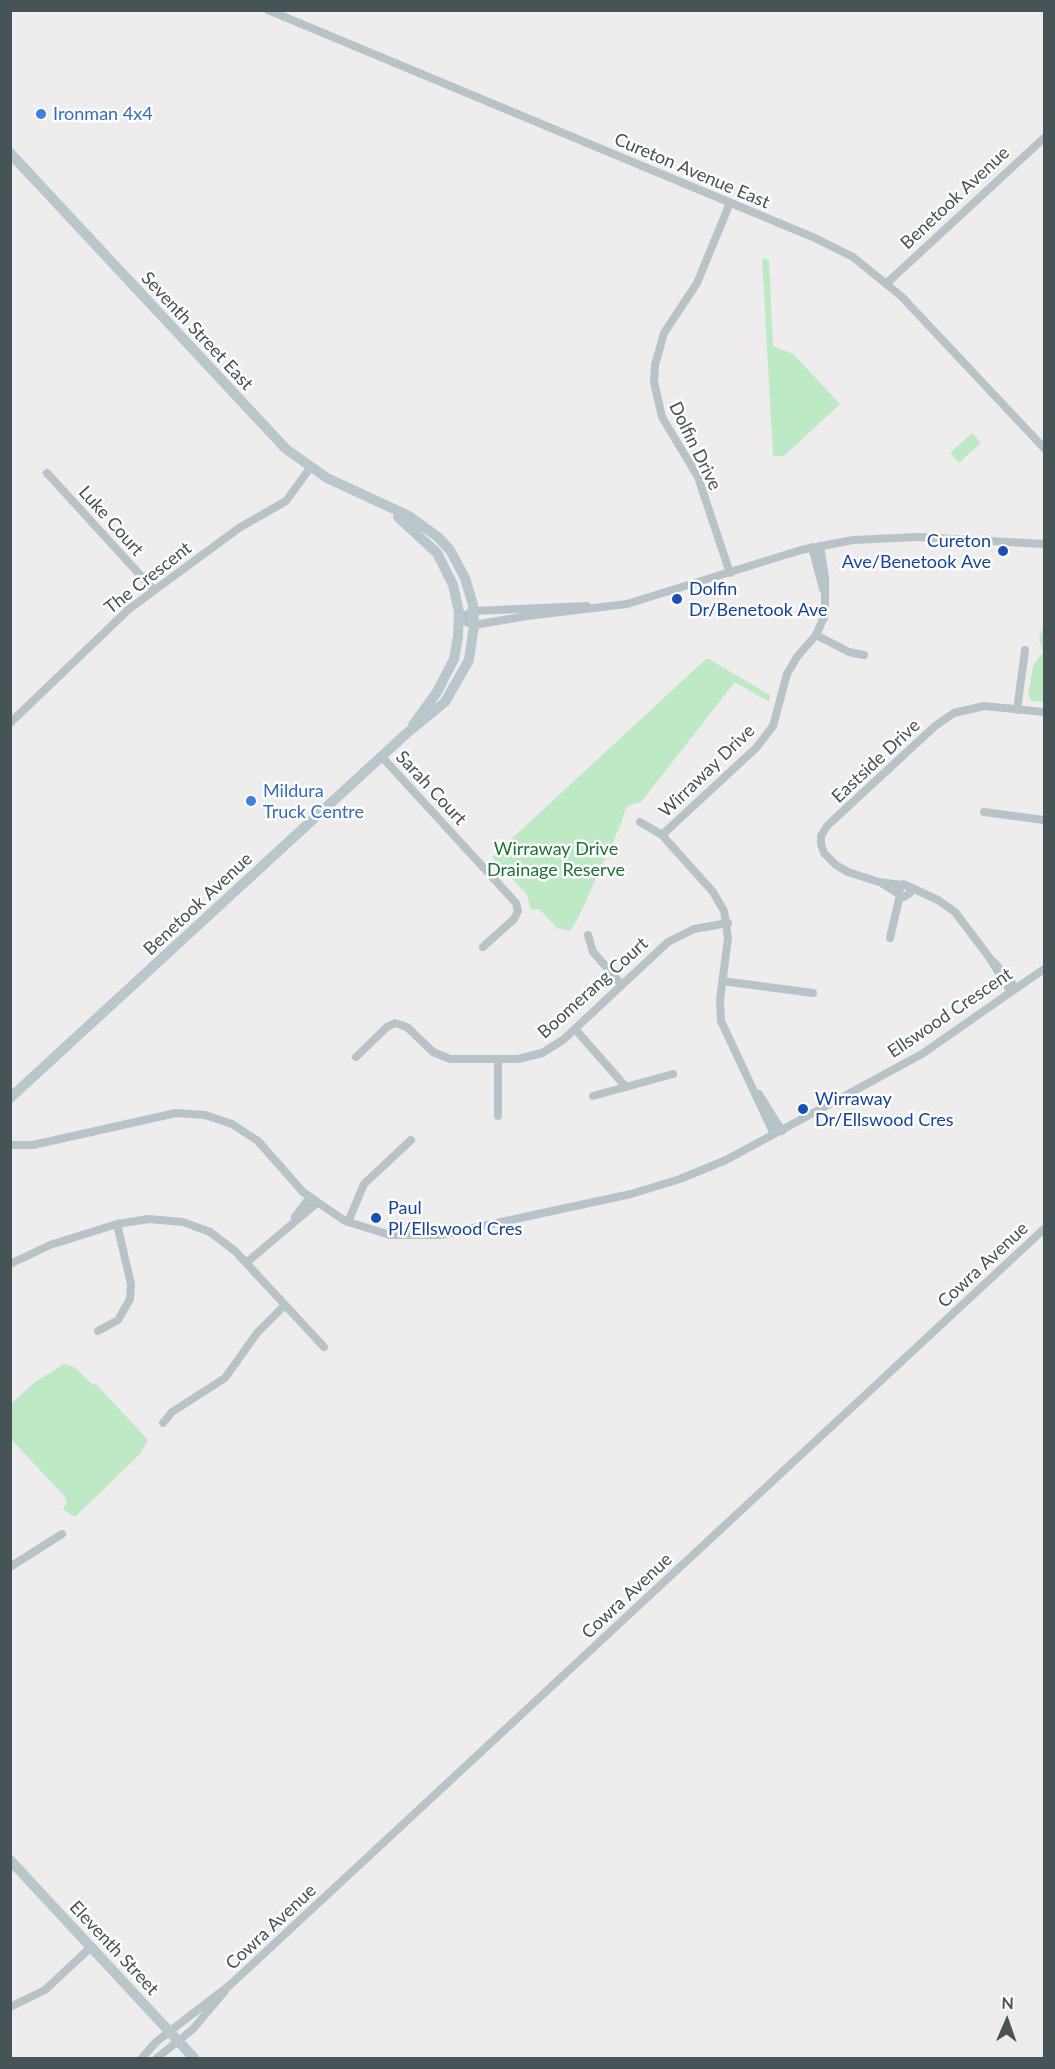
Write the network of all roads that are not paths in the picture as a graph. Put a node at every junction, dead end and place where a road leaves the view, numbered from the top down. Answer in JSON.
{"nodes":[{"id":1,"x":268,"y":10,"type":"edge"},
{"id":2,"x":1044,"y":138,"type":"edge"},
{"id":3,"x":10,"y":153,"type":"edge"},
{"id":4,"x":730,"y":203,"type":"junction"},
{"id":5,"x":887,"y":283,"type":"junction"},
{"id":6,"x":1044,"y":448,"type":"edge"},
{"id":7,"x":310,"y":468,"type":"junction"},
{"id":8,"x":46,"y":473,"type":"dead end"},
{"id":9,"x":380,"y":505,"type":"junction"},
{"id":10,"x":1044,"y":544,"type":"edge"},
{"id":11,"x":816,"y":547,"type":"junction"},
{"id":12,"x":730,"y":573,"type":"junction"},
{"id":13,"x":153,"y":589,"type":"junction"},
{"id":14,"x":610,"y":606,"type":"junction"},
{"id":15,"x":473,"y":611,"type":"junction"},
{"id":16,"x":459,"y":619,"type":"junction"},
{"id":17,"x":474,"y":626,"type":"junction"},
{"id":18,"x":816,"y":635,"type":"junction"},
{"id":19,"x":1025,"y":650,"type":"dead end"},
{"id":20,"x":864,"y":655,"type":"dead end"},
{"id":21,"x":1017,"y":710,"type":"junction"},
{"id":22,"x":1044,"y":714,"type":"edge"},
{"id":23,"x":10,"y":723,"type":"edge"},
{"id":24,"x":407,"y":733,"type":"junction"},
{"id":25,"x":382,"y":757,"type":"junction"},
{"id":26,"x":984,"y":812,"type":"dead end"},
{"id":27,"x":1044,"y":820,"type":"edge"},
{"id":28,"x":640,"y":822,"type":"dead end"},
{"id":29,"x":662,"y":835,"type":"junction"},
{"id":30,"x":904,"y":892,"type":"junction"},
{"id":31,"x":728,"y":923,"type":"junction"},
{"id":32,"x":588,"y":935,"type":"dead end"},
{"id":33,"x":890,"y":938,"type":"dead end"},
{"id":34,"x":483,"y":947,"type":"dead end"},
{"id":35,"x":1044,"y":969,"type":"edge"},
{"id":36,"x":722,"y":981,"type":"junction"},
{"id":37,"x":622,"y":985,"type":"junction"},
{"id":38,"x":1013,"y":990,"type":"junction"},
{"id":39,"x":813,"y":993,"type":"dead end"},
{"id":40,"x":575,"y":1029,"type":"junction"},
{"id":41,"x":356,"y":1057,"type":"dead end"},
{"id":42,"x":498,"y":1059,"type":"junction"},
{"id":43,"x":673,"y":1074,"type":"dead end"},
{"id":44,"x":626,"y":1087,"type":"junction"},
{"id":45,"x":593,"y":1095,"type":"dead end"},
{"id":46,"x":10,"y":1098,"type":"edge"},
{"id":47,"x":498,"y":1116,"type":"dead end"},
{"id":48,"x":778,"y":1133,"type":"junction"},
{"id":49,"x":411,"y":1140,"type":"dead end"},
{"id":50,"x":10,"y":1145,"type":"edge"},
{"id":51,"x":309,"y":1197,"type":"junction"},
{"id":52,"x":317,"y":1203,"type":"junction"},
{"id":53,"x":348,"y":1222,"type":"junction"},
{"id":54,"x":117,"y":1224,"type":"junction"},
{"id":55,"x":288,"y":1225,"type":"junction"},
{"id":56,"x":1044,"y":1229,"type":"edge"},
{"id":57,"x":246,"y":1263,"type":"junction"},
{"id":58,"x":10,"y":1264,"type":"edge"},
{"id":59,"x":285,"y":1305,"type":"junction"},
{"id":60,"x":98,"y":1331,"type":"dead end"},
{"id":61,"x":324,"y":1347,"type":"dead end"},
{"id":62,"x":163,"y":1423,"type":"dead end"},
{"id":63,"x":62,"y":1534,"type":"dead end"},
{"id":64,"x":10,"y":1567,"type":"edge"},
{"id":65,"x":10,"y":1860,"type":"edge"},
{"id":66,"x":90,"y":1947,"type":"junction"},
{"id":67,"x":230,"y":1985,"type":"junction"},
{"id":68,"x":10,"y":2007,"type":"edge"},
{"id":69,"x":170,"y":2032,"type":"junction"},
{"id":70,"x":178,"y":2041,"type":"junction"},
{"id":71,"x":142,"y":2058,"type":"edge"},
{"id":72,"x":157,"y":2058,"type":"edge"},
{"id":73,"x":194,"y":2058,"type":"edge"}],
"edges":[{"from":1,"to":4,"type":"street","name":"Cureton Avenue East"},
{"from":2,"to":5,"type":"street","name":"Benetook Avenue"},
{"from":3,"to":7,"type":"main road","name":"Seventh Street East"},
{"from":4,"to":5,"type":"street","name":"Cureton Avenue East"},
{"from":4,"to":12,"type":"street","name":"Dolfin Drive"},
{"from":5,"to":6,"type":"street","name":"Cureton Avenue East"},
{"from":7,"to":9,"type":"main road","name":"Seventh Street East"},
{"from":7,"to":13,"type":"street","name":"The Crescent"},
{"from":8,"to":13,"type":"street","name":"Luke Court"},
{"from":9,"to":15,"type":"main road","name":"Seventh Street East"},
{"from":9,"to":16,"type":"main road","name":"Seventh Street East"},
{"from":10,"to":11,"type":"street"},
{"from":11,"to":12,"type":"street"},
{"from":11,"to":18,"type":"street","name":"Wirraway Drive"},
{"from":12,"to":14,"type":"street"},
{"from":13,"to":23,"type":"street","name":"The Crescent"},
{"from":14,"to":15,"type":"street"},
{"from":14,"to":17,"type":"street"},
{"from":15,"to":16,"type":"street"},
{"from":15,"to":17,"type":"main road","name":"Seventh Street East"},
{"from":16,"to":17,"type":"street"},
{"from":16,"to":24,"type":"main road","name":"Benetook Avenue"},
{"from":17,"to":24,"type":"main road","name":"Benetook Avenue"},
{"from":18,"to":20,"type":"street"},
{"from":18,"to":29,"type":"street","name":"Wirraway Drive"},
{"from":19,"to":21,"type":"street"},
{"from":21,"to":22,"type":"street","name":"Eastside Drive"},
{"from":21,"to":30,"type":"street","name":"Eastside Drive"},
{"from":24,"to":25,"type":"main road","name":"Benetook Avenue"},
{"from":25,"to":34,"type":"street","name":"Sarah Court"},
{"from":25,"to":46,"type":"main road","name":"Benetook Avenue"},
{"from":26,"to":27,"type":"street"},
{"from":28,"to":29,"type":"street","name":"Wirraway Drive"},
{"from":29,"to":31,"type":"street","name":"Wirraway Drive"},
{"from":30,"to":33,"type":"street"},
{"from":30,"to":38,"type":"street","name":"Eastside Drive"},
{"from":31,"to":36,"type":"street"},
{"from":31,"to":37,"type":"street","name":"Boomerang Court"},
{"from":32,"to":37,"type":"street"},
{"from":35,"to":38,"type":"street","name":"Ellswood Crescent"},
{"from":36,"to":39,"type":"street"},
{"from":36,"to":48,"type":"street"},
{"from":37,"to":40,"type":"street","name":"Boomerang Court"},
{"from":38,"to":48,"type":"street","name":"Ellswood Crescent"},
{"from":40,"to":42,"type":"street","name":"Boomerang Court"},
{"from":40,"to":44,"type":"street"},
{"from":41,"to":42,"type":"street","name":"Boomerang Court"},
{"from":42,"to":47,"type":"street"},
{"from":43,"to":44,"type":"street"},
{"from":44,"to":45,"type":"street"},
{"from":48,"to":53,"type":"street","name":"Ellswood Crescent"},
{"from":49,"to":53,"type":"street"},
{"from":50,"to":51,"type":"street","name":"Ellswood Crescent"},
{"from":51,"to":52,"type":"street","name":"Ellswood Crescent"},
{"from":51,"to":55,"type":"street"},
{"from":52,"to":53,"type":"street","name":"Ellswood Crescent"},
{"from":52,"to":55,"type":"street"},
{"from":54,"to":57,"type":"street"},
{"from":54,"to":58,"type":"street"},
{"from":54,"to":60,"type":"street"},
{"from":55,"to":57,"type":"street"},
{"from":56,"to":67,"type":"street","name":"Cowra Avenue"},
{"from":57,"to":59,"type":"street"},
{"from":59,"to":61,"type":"street"},
{"from":59,"to":62,"type":"street"},
{"from":63,"to":64,"type":"street"},
{"from":65,"to":66,"type":"main road","name":"Eleventh Street"},
{"from":66,"to":68,"type":"street"},
{"from":66,"to":69,"type":"main road","name":"Eleventh Street"},
{"from":67,"to":69,"type":"street","name":"Cowra Avenue"},
{"from":67,"to":70,"type":"street","name":"Cowra Avenue"},
{"from":69,"to":70,"type":"main road","name":"Eleventh Street"},
{"from":69,"to":71,"type":"street","name":"Cowra Avenue"},
{"from":70,"to":72,"type":"street","name":"Cowra Avenue"},
{"from":70,"to":73,"type":"main road","name":"Eleventh Street"}]}
